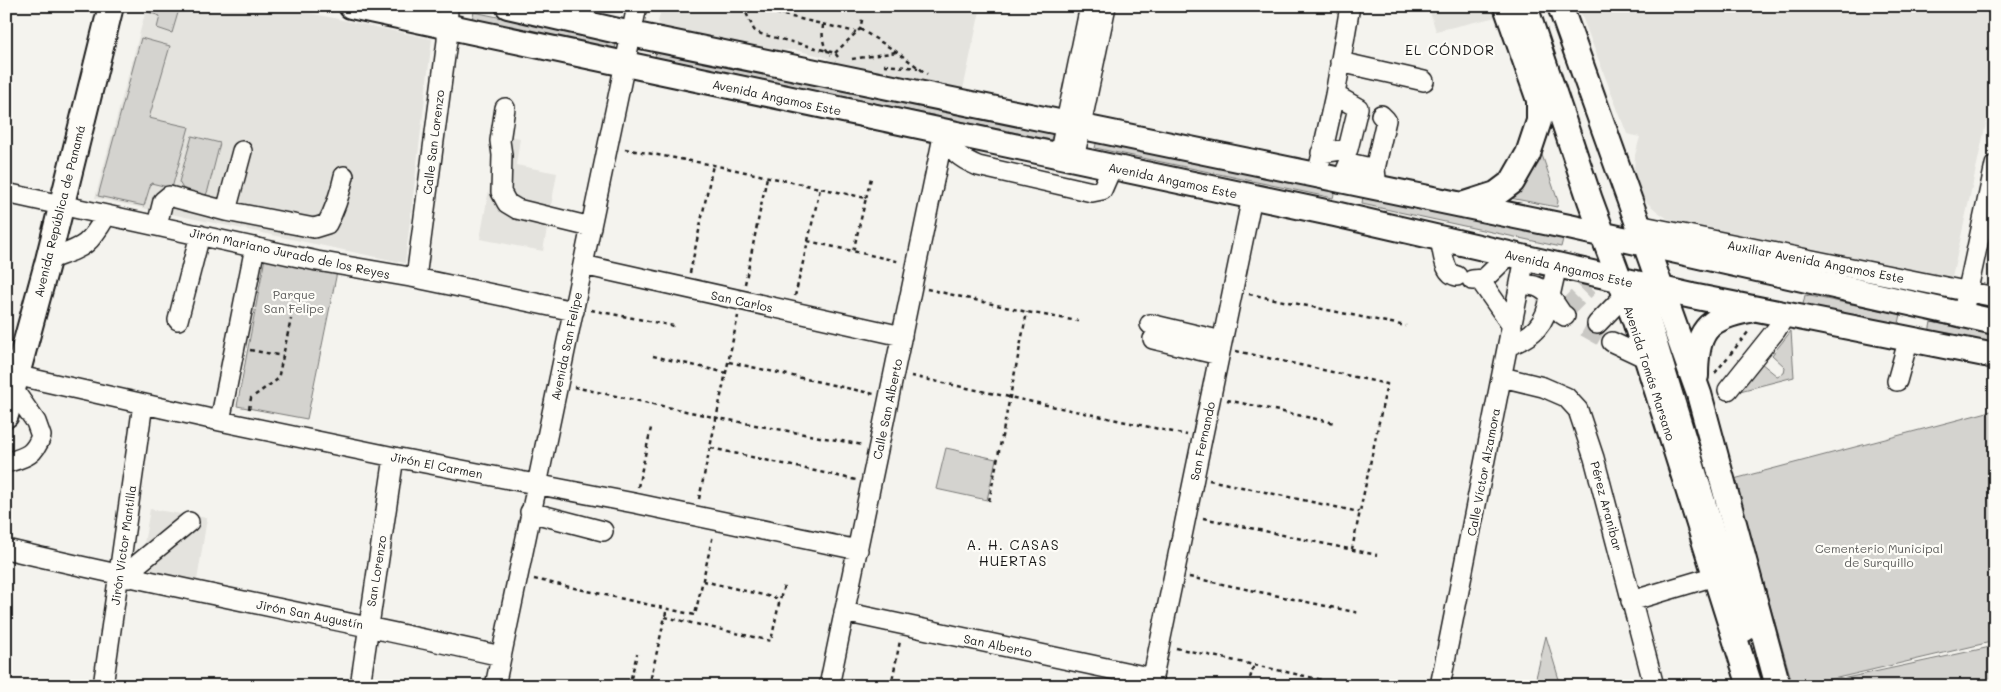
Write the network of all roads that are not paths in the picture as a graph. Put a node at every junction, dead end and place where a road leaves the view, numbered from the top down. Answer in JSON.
{"nodes":[{"id":1,"x":110,"y":6,"type":"edge"},
{"id":2,"x":351,"y":6,"type":"edge"},
{"id":3,"x":508,"y":6,"type":"edge"},
{"id":4,"x":637,"y":6,"type":"edge"},
{"id":5,"x":1106,"y":6,"type":"edge"},
{"id":6,"x":1350,"y":6,"type":"edge"},
{"id":7,"x":1506,"y":6,"type":"edge"},
{"id":8,"x":1525,"y":6,"type":"edge"},
{"id":9,"x":1560,"y":6,"type":"edge"},
{"id":10,"x":448,"y":17,"type":"edge"},
{"id":11,"x":1093,"y":18,"type":"edge"},
{"id":12,"x":631,"y":34,"type":"junction"},
{"id":13,"x":1340,"y":62,"type":"junction"},
{"id":14,"x":623,"y":64,"type":"junction"},
{"id":15,"x":1424,"y":81,"type":"dead end"},
{"id":16,"x":1335,"y":95,"type":"junction"},
{"id":17,"x":505,"y":108,"type":"dead end"},
{"id":18,"x":1381,"y":115,"type":"dead end"},
{"id":19,"x":1073,"y":125,"type":"junction"},
{"id":20,"x":944,"y":132,"type":"junction"},
{"id":21,"x":242,"y":151,"type":"dead end"},
{"id":22,"x":1066,"y":158,"type":"junction"},
{"id":23,"x":1995,"y":164,"type":"edge"},
{"id":24,"x":1319,"y":165,"type":"junction"},
{"id":25,"x":1112,"y":167,"type":"junction"},
{"id":26,"x":1347,"y":168,"type":"junction"},
{"id":27,"x":344,"y":176,"type":"dead end"},
{"id":28,"x":1376,"y":178,"type":"junction"},
{"id":29,"x":6,"y":193,"type":"edge"},
{"id":30,"x":1252,"y":197,"type":"junction"},
{"id":31,"x":192,"y":202,"type":"junction"},
{"id":32,"x":60,"y":205,"type":"junction"},
{"id":33,"x":1462,"y":206,"type":"junction"},
{"id":34,"x":226,"y":211,"type":"junction"},
{"id":35,"x":1340,"y":215,"type":"junction"},
{"id":36,"x":106,"y":216,"type":"junction"},
{"id":37,"x":157,"y":225,"type":"junction"},
{"id":38,"x":591,"y":227,"type":"junction"},
{"id":39,"x":191,"y":233,"type":"junction"},
{"id":40,"x":1627,"y":235,"type":"junction"},
{"id":41,"x":1440,"y":238,"type":"junction"},
{"id":42,"x":255,"y":247,"type":"junction"},
{"id":43,"x":1518,"y":256,"type":"junction"},
{"id":44,"x":48,"y":260,"type":"junction"},
{"id":45,"x":583,"y":265,"type":"junction"},
{"id":46,"x":1558,"y":266,"type":"junction"},
{"id":47,"x":416,"y":278,"type":"junction"},
{"id":48,"x":1470,"y":279,"type":"junction"},
{"id":49,"x":1520,"y":284,"type":"junction"},
{"id":50,"x":1615,"y":284,"type":"junction"},
{"id":51,"x":1662,"y":289,"type":"junction"},
{"id":52,"x":1968,"y":292,"type":"junction"},
{"id":53,"x":1550,"y":296,"type":"junction"},
{"id":54,"x":1995,"y":297,"type":"edge"},
{"id":55,"x":1922,"y":307,"type":"junction"},
{"id":56,"x":574,"y":309,"type":"junction"},
{"id":57,"x":1770,"y":311,"type":"junction"},
{"id":58,"x":1564,"y":314,"type":"dead end"},
{"id":59,"x":1962,"y":315,"type":"junction"},
{"id":60,"x":1650,"y":319,"type":"junction"},
{"id":61,"x":178,"y":320,"type":"dead end"},
{"id":62,"x":1995,"y":322,"type":"edge"},
{"id":63,"x":1512,"y":326,"type":"junction"},
{"id":64,"x":1588,"y":326,"type":"dead end"},
{"id":65,"x":1151,"y":332,"type":"dead end"},
{"id":66,"x":902,"y":336,"type":"junction"},
{"id":67,"x":1912,"y":339,"type":"junction"},
{"id":68,"x":1612,"y":342,"type":"tunnel mouth"},
{"id":69,"x":1508,"y":346,"type":"junction"},
{"id":70,"x":1221,"y":348,"type":"junction"},
{"id":71,"x":1995,"y":356,"type":"edge"},
{"id":72,"x":1646,"y":358,"type":"junction"},
{"id":73,"x":1502,"y":377,"type":"junction"},
{"id":74,"x":12,"y":379,"type":"edge"},
{"id":75,"x":1897,"y":381,"type":"dead end"},
{"id":76,"x":1697,"y":390,"type":"junction"},
{"id":77,"x":1728,"y":390,"type":"dead end"},
{"id":78,"x":143,"y":404,"type":"junction"},
{"id":79,"x":6,"y":415,"type":"edge"},
{"id":80,"x":220,"y":421,"type":"junction"},
{"id":81,"x":394,"y":457,"type":"junction"},
{"id":82,"x":6,"y":463,"type":"edge"},
{"id":83,"x":536,"y":484,"type":"junction"},
{"id":84,"x":530,"y":512,"type":"junction"},
{"id":85,"x":189,"y":522,"type":"dead end"},
{"id":86,"x":603,"y":531,"type":"dead end"},
{"id":87,"x":6,"y":549,"type":"edge"},
{"id":88,"x":858,"y":550,"type":"junction"},
{"id":89,"x":1715,"y":576,"type":"junction"},
{"id":90,"x":123,"y":577,"type":"junction"},
{"id":91,"x":1631,"y":601,"type":"junction"},
{"id":92,"x":844,"y":612,"type":"junction"},
{"id":93,"x":368,"y":626,"type":"junction"},
{"id":94,"x":501,"y":656,"type":"junction"},
{"id":95,"x":1152,"y":682,"type":"edge"},
{"id":96,"x":103,"y":686,"type":"edge"},
{"id":97,"x":360,"y":686,"type":"edge"},
{"id":98,"x":495,"y":686,"type":"edge"},
{"id":99,"x":829,"y":686,"type":"edge"},
{"id":100,"x":1440,"y":686,"type":"edge"},
{"id":101,"x":1654,"y":686,"type":"edge"},
{"id":102,"x":1750,"y":686,"type":"edge"},
{"id":103,"x":1761,"y":686,"type":"edge"},
{"id":104,"x":1778,"y":686,"type":"edge"}],
"edges":[{"from":1,"to":32,"type":"main road","name":"Avenida República de Panamá"},
{"from":2,"to":10,"type":"main road","name":"Avenida Angamos Este"},
{"from":3,"to":12,"type":"main road"},
{"from":4,"to":12,"type":"street","name":"Avenida San Felipe"},
{"from":5,"to":11,"type":"street"},
{"from":6,"to":13,"type":"street"},
{"from":7,"to":33,"type":"main road"},
{"from":8,"to":40,"type":"main road"},
{"from":9,"to":40,"type":"main road","name":"Avenida Tomás Marsano"},
{"from":10,"to":14,"type":"main road","name":"Avenida Angamos Este"},
{"from":10,"to":47,"type":"street","name":"Calle San Lorenzo"},
{"from":11,"to":19,"type":"street"},
{"from":12,"to":14,"type":"street","name":"Avenida San Felipe"},
{"from":12,"to":19,"type":"main road"},
{"from":13,"to":15,"type":"street"},
{"from":13,"to":16,"type":"street"},
{"from":14,"to":20,"type":"main road","name":"Avenida Angamos Este"},
{"from":14,"to":38,"type":"street","name":"Avenida San Felipe"},
{"from":16,"to":24,"type":"street"},
{"from":16,"to":26,"type":"street"},
{"from":17,"to":38,"type":"street"},
{"from":18,"to":28,"type":"street"},
{"from":19,"to":22,"type":"street"},
{"from":19,"to":24,"type":"main road"},
{"from":20,"to":22,"type":"main road","name":"Avenida Angamos Este"},
{"from":20,"to":25,"type":"street"},
{"from":20,"to":66,"type":"street","name":"Calle San Alberto"},
{"from":21,"to":34,"type":"street"},
{"from":22,"to":25,"type":"main road","name":"Avenida Angamos Este"},
{"from":23,"to":52,"type":"street"},
{"from":24,"to":26,"type":"main road"},
{"from":24,"to":26,"type":"street"},
{"from":25,"to":30,"type":"main road","name":"Avenida Angamos Este"},
{"from":26,"to":28,"type":"main road"},
{"from":26,"to":35,"type":"main road"},
{"from":27,"to":34,"type":"street"},
{"from":28,"to":33,"type":"main road"},
{"from":29,"to":32,"type":"street","name":"Jirón Mariano Jurado de los Reyes"},
{"from":30,"to":35,"type":"main road","name":"Avenida Angamos Este"},
{"from":30,"to":70,"type":"street","name":"San Fernando"},
{"from":31,"to":34,"type":"street"},
{"from":31,"to":37,"type":"street"},
{"from":31,"to":39,"type":"street"},
{"from":32,"to":36,"type":"street","name":"Jirón Mariano Jurado de los Reyes"},
{"from":32,"to":44,"type":"main road","name":"Avenida República de Panamá"},
{"from":33,"to":40,"type":"main road"},
{"from":35,"to":41,"type":"main road","name":"Avenida Angamos Este"},
{"from":36,"to":37,"type":"street","name":"Jirón Mariano Jurado de los Reyes"},
{"from":36,"to":44,"type":"street"},
{"from":37,"to":39,"type":"street","name":"Jirón Mariano Jurado de los Reyes"},
{"from":38,"to":45,"type":"street","name":"Avenida San Felipe"},
{"from":39,"to":42,"type":"street","name":"Jirón Mariano Jurado de los Reyes"},
{"from":39,"to":61,"type":"street"},
{"from":40,"to":50,"type":"main road","name":"Avenida Tomás Marsano"},
{"from":40,"to":51,"type":"main road","name":"Avenida Tomás Marsano"},
{"from":40,"to":52,"type":"street","name":"Auxiliar Avenida Angamos Este"},
{"from":40,"to":55,"type":"main road"},
{"from":41,"to":43,"type":"main road","name":"Avenida Angamos Este"},
{"from":41,"to":48,"type":"street"},
{"from":42,"to":47,"type":"street","name":"Jirón Mariano Jurado de los Reyes"},
{"from":42,"to":80,"type":"street"},
{"from":43,"to":46,"type":"main road","name":"Avenida Angamos Este"},
{"from":43,"to":48,"type":"street"},
{"from":43,"to":49,"type":"street","name":"Calle Víctor Alzamora"},
{"from":44,"to":74,"type":"main road","name":"Avenida República de Panamá"},
{"from":45,"to":56,"type":"street","name":"Avenida San Felipe"},
{"from":45,"to":66,"type":"street","name":"San Carlos"},
{"from":46,"to":50,"type":"main road","name":"Avenida Angamos Este"},
{"from":46,"to":53,"type":"street"},
{"from":47,"to":56,"type":"street","name":"Jirón Mariano Jurado de los Reyes"},
{"from":48,"to":63,"type":"street"},
{"from":49,"to":53,"type":"street"},
{"from":49,"to":63,"type":"street","name":"Calle Víctor Alzamora"},
{"from":50,"to":51,"type":"main road","name":"Avenida Angamos Este"},
{"from":50,"to":60,"type":"street"},
{"from":50,"to":64,"type":"street"},
{"from":50,"to":72,"type":"main road","name":"Avenida Tomás Marsano"},
{"from":51,"to":57,"type":"main road","name":"Avenida Angamos Este"},
{"from":51,"to":60,"type":"street"},
{"from":51,"to":76,"type":"main road","name":"Avenida Tomás Marsano"},
{"from":52,"to":54,"type":"street","name":"Auxiliar Avenida Angamos Este"},
{"from":52,"to":59,"type":"street"},
{"from":53,"to":58,"type":"street"},
{"from":53,"to":69,"type":"street"},
{"from":55,"to":59,"type":"main road"},
{"from":55,"to":67,"type":"main road"},
{"from":56,"to":83,"type":"street","name":"Avenida San Felipe"},
{"from":57,"to":67,"type":"main road","name":"Avenida Angamos Este"},
{"from":57,"to":76,"type":"main road"},
{"from":57,"to":77,"type":"street"},
{"from":59,"to":62,"type":"main road"},
{"from":60,"to":103,"type":"street"},
{"from":63,"to":69,"type":"street","name":"Calle Víctor Alzamora"},
{"from":65,"to":70,"type":"street"},
{"from":66,"to":88,"type":"street","name":"Calle San Alberto"},
{"from":67,"to":71,"type":"main road","name":"Avenida Angamos Este"},
{"from":67,"to":75,"type":"street"},
{"from":68,"to":72,"type":"street"},
{"from":69,"to":73,"type":"street","name":"Calle Víctor Alzamora"},
{"from":70,"to":95,"type":"street","name":"San Fernando"},
{"from":72,"to":89,"type":"main road","name":"Avenida Tomás Marsano"},
{"from":73,"to":91,"type":"street","name":"Pérez Aranibar"},
{"from":73,"to":100,"type":"street","name":"Calle Víctor Alzamora"},
{"from":74,"to":78,"type":"street","name":"Jirón El Carmen"},
{"from":74,"to":79,"type":"main road","name":"Avenida República de Panamá"},
{"from":74,"to":82,"type":"street"},
{"from":76,"to":104,"type":"main road","name":"Avenida Tomás Marsano"},
{"from":78,"to":80,"type":"street","name":"Jirón El Carmen"},
{"from":78,"to":90,"type":"street","name":"Jirón Víctor Mantilla"},
{"from":80,"to":81,"type":"street","name":"Jirón El Carmen"},
{"from":81,"to":83,"type":"street","name":"Jirón El Carmen"},
{"from":81,"to":93,"type":"street","name":"San Lorenzo"},
{"from":83,"to":84,"type":"street","name":"Avenida San Felipe"},
{"from":83,"to":88,"type":"street","name":"Jirón El Carmen"},
{"from":84,"to":86,"type":"street"},
{"from":84,"to":94,"type":"street","name":"Avenida San Felipe"},
{"from":85,"to":90,"type":"street"},
{"from":87,"to":90,"type":"street","name":"Jirón San Augustín"},
{"from":88,"to":92,"type":"street","name":"Calle San Alberto"},
{"from":89,"to":91,"type":"street"},
{"from":89,"to":102,"type":"main road","name":"Avenida Tomás Marsano"},
{"from":90,"to":93,"type":"street","name":"Jirón San Augustín"},
{"from":90,"to":96,"type":"street","name":"Jirón Víctor Mantilla"},
{"from":91,"to":101,"type":"street","name":"Pérez Aranibar"},
{"from":92,"to":95,"type":"street","name":"San Alberto"},
{"from":92,"to":99,"type":"street","name":"Calle San Alberto"},
{"from":93,"to":94,"type":"street","name":"Jirón San Augustín"},
{"from":93,"to":97,"type":"street","name":"San Lorenzo"},
{"from":94,"to":98,"type":"street","name":"Avenida San Felipe"}]}
